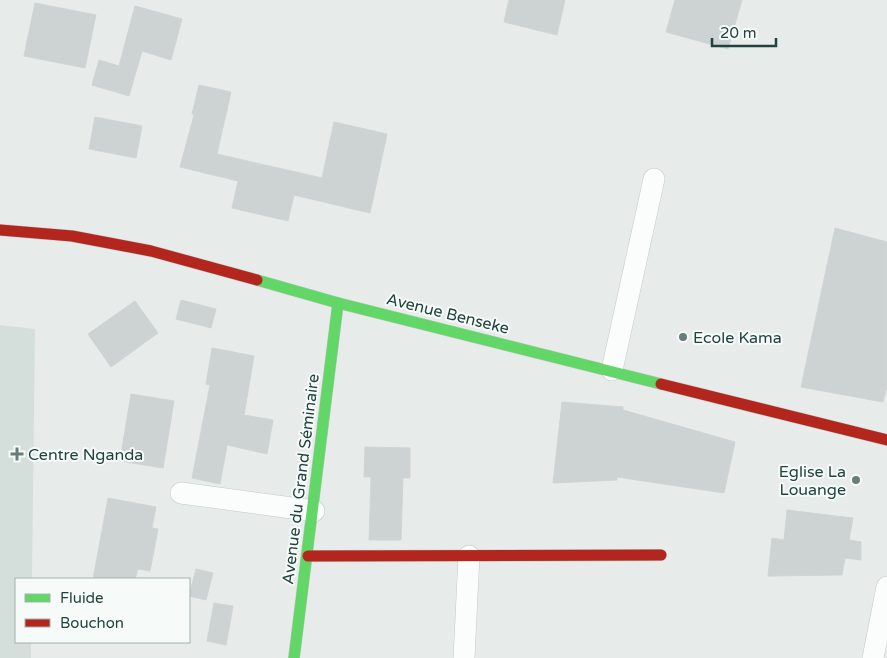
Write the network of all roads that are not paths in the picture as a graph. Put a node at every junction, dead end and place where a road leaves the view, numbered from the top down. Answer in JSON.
{"nodes":[{"id":1,"x":654,"y":179,"type":"dead end"},
{"id":2,"x":0,"y":230,"type":"edge"},
{"id":3,"x":338,"y":303,"type":"junction"},
{"id":4,"x":612,"y":370,"type":"junction"},
{"id":5,"x":887,"y":440,"type":"edge"},
{"id":6,"x":181,"y":493,"type":"dead end"},
{"id":7,"x":314,"y":511,"type":"junction"},
{"id":8,"x":661,"y":555,"type":"dead end"},
{"id":9,"x":308,"y":556,"type":"junction"},
{"id":10,"x":469,"y":556,"type":"junction"},
{"id":11,"x":887,"y":586,"type":"edge"},
{"id":12,"x":294,"y":658,"type":"edge"},
{"id":13,"x":464,"y":658,"type":"edge"},
{"id":14,"x":873,"y":658,"type":"edge"}],
"edges":[{"from":1,"to":4,"type":"street"},
{"from":2,"to":3,"type":"street","name":"Avenue Benseke"},
{"from":3,"to":4,"type":"street","name":"Avenue Benseke"},
{"from":3,"to":7,"type":"street","name":"Avenue du Grand Séminaire"},
{"from":4,"to":5,"type":"street","name":"Avenue Benseke"},
{"from":6,"to":7,"type":"street"},
{"from":7,"to":9,"type":"street","name":"Avenue du Grand Séminaire"},
{"from":8,"to":10,"type":"street"},
{"from":9,"to":10,"type":"street"},
{"from":9,"to":12,"type":"street","name":"Avenue du Grand Séminaire"},
{"from":10,"to":13,"type":"street"},
{"from":11,"to":14,"type":"street"}]}
